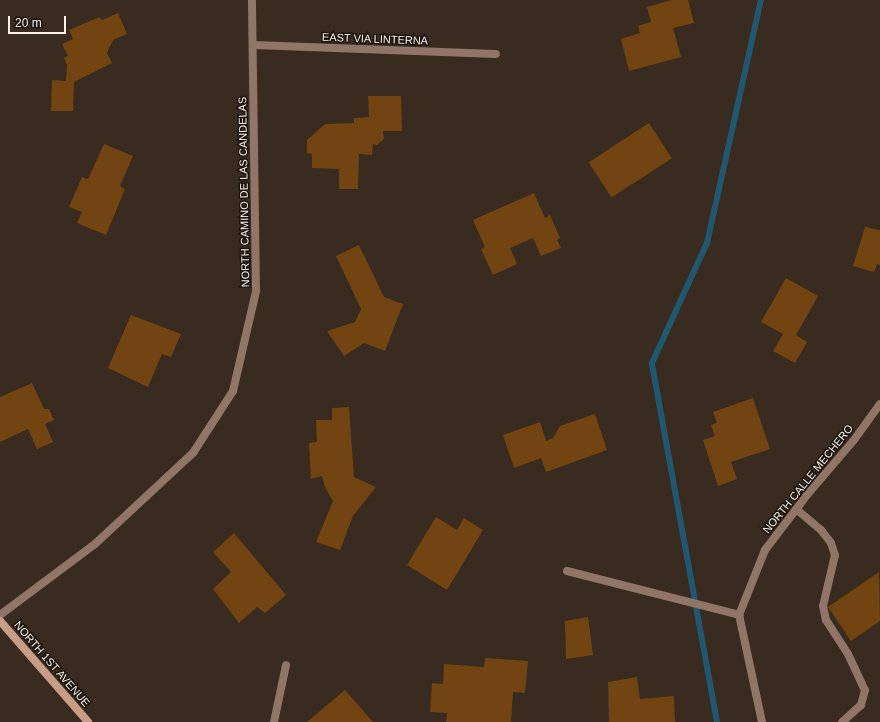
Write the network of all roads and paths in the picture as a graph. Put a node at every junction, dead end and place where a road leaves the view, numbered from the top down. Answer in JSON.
{"nodes":[{"id":1,"x":252,"y":0,"type":"edge"},
{"id":2,"x":253,"y":45,"type":"junction"},
{"id":3,"x":496,"y":54,"type":"dead end"},
{"id":4,"x":880,"y":404,"type":"edge"},
{"id":5,"x":796,"y":509,"type":"junction"},
{"id":6,"x":567,"y":571,"type":"dead end"},
{"id":7,"x":0,"y":615,"type":"edge"},
{"id":8,"x":739,"y":615,"type":"junction"},
{"id":9,"x":0,"y":621,"type":"edge"},
{"id":10,"x":286,"y":665,"type":"dead end"},
{"id":11,"x":88,"y":722,"type":"edge"},
{"id":12,"x":274,"y":722,"type":"edge"},
{"id":13,"x":762,"y":722,"type":"edge"},
{"id":14,"x":842,"y":722,"type":"edge"}],
"edges":[{"from":1,"to":2,"type":"street","name":"NORTH CAMINO DE LAS CANDELAS"},
{"from":2,"to":3,"type":"street","name":"EAST VIA LINTERNA"},
{"from":2,"to":7,"type":"street","name":"NORTH CAMINO DE LAS CANDELAS"},
{"from":4,"to":5,"type":"street","name":"NORTH CALLE MECHERO"},
{"from":5,"to":8,"type":"street","name":"NORTH CALLE MECHERO"},
{"from":5,"to":14,"type":"street"},
{"from":6,"to":8,"type":"street"},
{"from":8,"to":13,"type":"street"},
{"from":9,"to":11,"type":"main road","name":"NORTH 1ST AVENUE"},
{"from":10,"to":12,"type":"street"}]}
